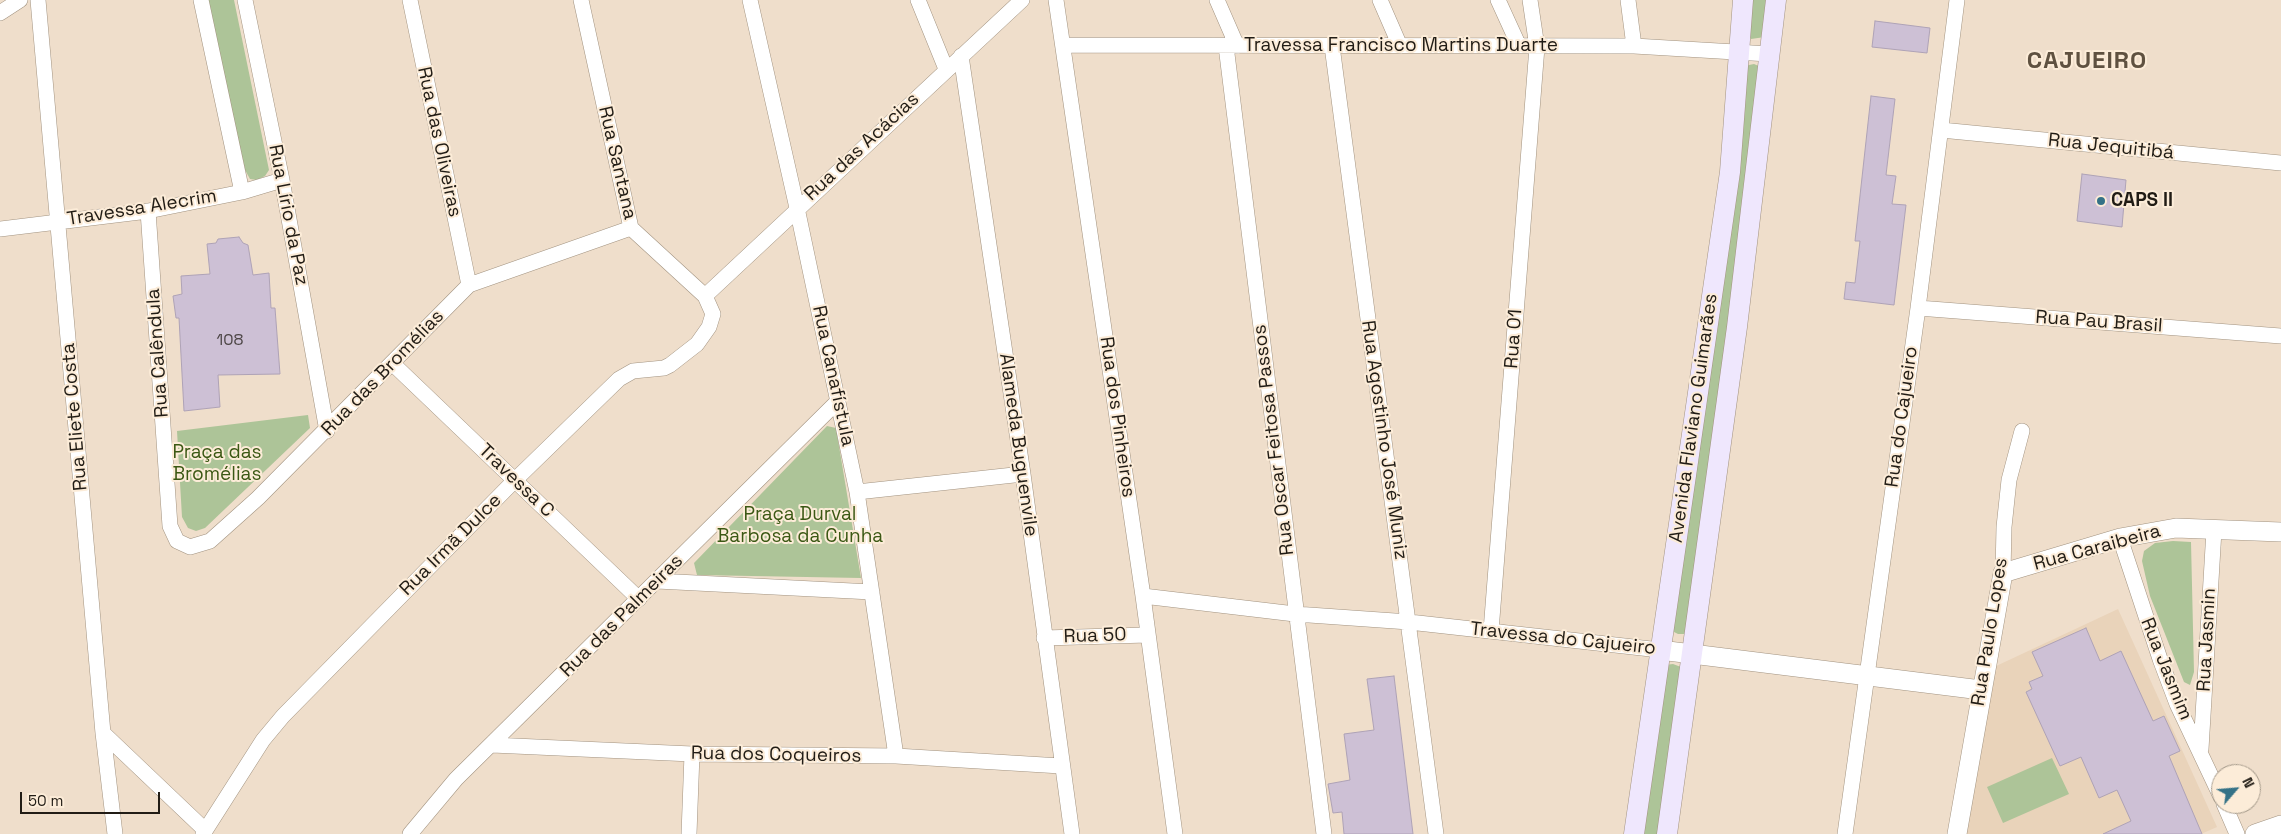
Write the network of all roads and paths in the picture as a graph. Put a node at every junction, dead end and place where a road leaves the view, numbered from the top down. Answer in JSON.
{"nodes":[{"id":1,"x":20,"y":0,"type":"edge"},
{"id":2,"x":38,"y":0,"type":"edge"},
{"id":3,"x":201,"y":0,"type":"edge"},
{"id":4,"x":245,"y":0,"type":"edge"},
{"id":5,"x":410,"y":0,"type":"edge"},
{"id":6,"x":581,"y":0,"type":"edge"},
{"id":7,"x":750,"y":0,"type":"edge"},
{"id":8,"x":918,"y":0,"type":"edge"},
{"id":9,"x":1022,"y":0,"type":"edge"},
{"id":10,"x":1056,"y":0,"type":"edge"},
{"id":11,"x":1216,"y":0,"type":"edge"},
{"id":12,"x":1380,"y":0,"type":"edge"},
{"id":13,"x":1498,"y":0,"type":"edge"},
{"id":14,"x":1530,"y":0,"type":"edge"},
{"id":15,"x":1628,"y":0,"type":"edge"},
{"id":16,"x":1743,"y":0,"type":"edge"},
{"id":17,"x":1776,"y":0,"type":"edge"},
{"id":18,"x":1957,"y":0,"type":"edge"},
{"id":19,"x":0,"y":13,"type":"edge"},
{"id":20,"x":1063,"y":45,"type":"junction"},
{"id":21,"x":1232,"y":46,"type":"junction"},
{"id":22,"x":1332,"y":46,"type":"junction"},
{"id":23,"x":1400,"y":46,"type":"junction"},
{"id":24,"x":1519,"y":46,"type":"junction"},
{"id":25,"x":1634,"y":46,"type":"junction"},
{"id":26,"x":1537,"y":47,"type":"junction"},
{"id":27,"x":1739,"y":50,"type":"junction"},
{"id":28,"x":1770,"y":54,"type":"junction"},
{"id":29,"x":961,"y":56,"type":"junction"},
{"id":30,"x":946,"y":69,"type":"junction"},
{"id":31,"x":1940,"y":130,"type":"junction"},
{"id":32,"x":2281,"y":163,"type":"edge"},
{"id":33,"x":282,"y":180,"type":"junction"},
{"id":34,"x":242,"y":192,"type":"junction"},
{"id":35,"x":797,"y":208,"type":"junction"},
{"id":36,"x":148,"y":211,"type":"junction"},
{"id":37,"x":58,"y":222,"type":"junction"},
{"id":38,"x":631,"y":228,"type":"junction"},
{"id":39,"x":0,"y":229,"type":"edge"},
{"id":40,"x":469,"y":285,"type":"junction"},
{"id":41,"x":705,"y":296,"type":"junction"},
{"id":42,"x":1918,"y":308,"type":"junction"},
{"id":43,"x":2281,"y":336,"type":"edge"},
{"id":44,"x":392,"y":363,"type":"junction"},
{"id":45,"x":838,"y":401,"type":"junction"},
{"id":46,"x":326,"y":431,"type":"junction"},
{"id":47,"x":2022,"y":431,"type":"dead end"},
{"id":48,"x":1023,"y":474,"type":"junction"},
{"id":49,"x":515,"y":480,"type":"junction"},
{"id":50,"x":857,"y":492,"type":"junction"},
{"id":51,"x":170,"y":526,"type":"joint"},
{"id":52,"x":2214,"y":530,"type":"junction"},
{"id":53,"x":2281,"y":532,"type":"edge"},
{"id":54,"x":2120,"y":538,"type":"junction"},
{"id":55,"x":2003,"y":573,"type":"junction"},
{"id":56,"x":657,"y":582,"type":"junction"},
{"id":57,"x":872,"y":592,"type":"junction"},
{"id":58,"x":1143,"y":596,"type":"junction"},
{"id":59,"x":639,"y":599,"type":"junction"},
{"id":60,"x":1295,"y":614,"type":"junction"},
{"id":61,"x":1408,"y":622,"type":"junction"},
{"id":62,"x":1491,"y":631,"type":"junction"},
{"id":63,"x":1147,"y":635,"type":"junction"},
{"id":64,"x":1044,"y":638,"type":"junction"},
{"id":65,"x":1660,"y":650,"type":"junction"},
{"id":66,"x":1692,"y":654,"type":"junction"},
{"id":67,"x":1865,"y":676,"type":"junction"},
{"id":68,"x":1981,"y":690,"type":"junction"},
{"id":69,"x":103,"y":733,"type":"junction"},
{"id":70,"x":492,"y":745,"type":"junction"},
{"id":71,"x":2201,"y":750,"type":"junction"},
{"id":72,"x":692,"y":754,"type":"junction"},
{"id":73,"x":896,"y":756,"type":"junction"},
{"id":74,"x":1061,"y":766,"type":"junction"},
{"id":75,"x":2211,"y":774,"type":"edge"},
{"id":76,"x":2228,"y":814,"type":"edge"},
{"id":77,"x":2281,"y":825,"type":"edge"},
{"id":78,"x":204,"y":832,"type":"edge"},
{"id":79,"x":115,"y":834,"type":"edge"},
{"id":80,"x":410,"y":834,"type":"edge"},
{"id":81,"x":688,"y":834,"type":"edge"},
{"id":82,"x":1072,"y":834,"type":"edge"},
{"id":83,"x":1175,"y":834,"type":"edge"},
{"id":84,"x":1324,"y":834,"type":"edge"},
{"id":85,"x":1436,"y":834,"type":"edge"},
{"id":86,"x":1634,"y":834,"type":"edge"},
{"id":87,"x":1667,"y":834,"type":"edge"},
{"id":88,"x":1844,"y":834,"type":"edge"},
{"id":89,"x":1957,"y":834,"type":"edge"},
{"id":90,"x":2237,"y":834,"type":"edge"},
{"id":91,"x":2255,"y":834,"type":"edge"}],
"edges":[{"from":1,"to":19,"type":"street"},
{"from":2,"to":37,"type":"street","name":"Rua Eliete Costa"},
{"from":3,"to":34,"type":"street"},
{"from":4,"to":33,"type":"street","name":"Rua Lírio da Paz"},
{"from":5,"to":40,"type":"street","name":"Rua das Oliveiras"},
{"from":6,"to":38,"type":"street","name":"Rua Santana"},
{"from":7,"to":35,"type":"street","name":"Rua Canafístula"},
{"from":8,"to":30,"type":"street"},
{"from":9,"to":29,"type":"street","name":"Rua das Acácias"},
{"from":10,"to":20,"type":"street","name":"Rua dos Pinheiros"},
{"from":11,"to":21,"type":"street","name":"Rua Oscar Feitosa Passos"},
{"from":12,"to":23,"type":"street"},
{"from":13,"to":24,"type":"street"},
{"from":14,"to":26,"type":"street","name":"Rua 01"},
{"from":15,"to":25,"type":"street"},
{"from":16,"to":27,"type":"main road","name":"Avenida Flaviano Guimarães"},
{"from":17,"to":28,"type":"main road","name":"Avenida Flaviano Guimarães"},
{"from":18,"to":31,"type":"street","name":"Rua do Cajueiro"},
{"from":20,"to":21,"type":"street","name":"Travessa Francisco Martins Duarte"},
{"from":20,"to":58,"type":"street","name":"Rua dos Pinheiros"},
{"from":21,"to":22,"type":"street","name":"Travessa Francisco Martins Duarte"},
{"from":21,"to":60,"type":"street","name":"Rua Oscar Feitosa Passos"},
{"from":22,"to":23,"type":"street","name":"Travessa Francisco Martins Duarte"},
{"from":22,"to":61,"type":"street","name":"Rua Agostinho José Muniz"},
{"from":23,"to":24,"type":"street","name":"Travessa Francisco Martins Duarte"},
{"from":24,"to":26,"type":"street","name":"Travessa Francisco Martins Duarte"},
{"from":25,"to":26,"type":"street","name":"Travessa Francisco Martins Duarte"},
{"from":25,"to":27,"type":"street","name":"Travessa Francisco Martins Duarte"},
{"from":26,"to":62,"type":"street","name":"Rua 01"},
{"from":27,"to":28,"type":"street","name":"Travessa Francisco Martins Duarte"},
{"from":27,"to":65,"type":"main road","name":"Avenida Flaviano Guimarães"},
{"from":28,"to":66,"type":"main road","name":"Avenida Flaviano Guimarães"},
{"from":29,"to":30,"type":"street","name":"Rua das Acácias"},
{"from":29,"to":48,"type":"street","name":"Alameda Buguenvile"},
{"from":30,"to":35,"type":"street","name":"Rua das Acácias"},
{"from":31,"to":32,"type":"street","name":"Rua Jequitibá"},
{"from":31,"to":42,"type":"street","name":"Rua do Cajueiro"},
{"from":33,"to":34,"type":"street","name":"Travessa Alecrim"},
{"from":33,"to":46,"type":"street","name":"Rua Lírio da Paz"},
{"from":34,"to":36,"type":"street","name":"Travessa Alecrim"},
{"from":35,"to":41,"type":"street","name":"Rua das Acácias"},
{"from":35,"to":45,"type":"street","name":"Rua Canafístula"},
{"from":36,"to":37,"type":"street","name":"Travessa Alecrim"},
{"from":36,"to":51,"type":"street","name":"Rua Calêndula"},
{"from":37,"to":39,"type":"street","name":"Travessa Alecrim"},
{"from":37,"to":69,"type":"street","name":"Rua Eliete Costa"},
{"from":38,"to":40,"type":"street","name":"Rua das Bromélias"},
{"from":38,"to":41,"type":"street","name":"Rua Santana"},
{"from":40,"to":44,"type":"street","name":"Rua das Bromélias"},
{"from":41,"to":49,"type":"street","name":"Rua Irmã Dulce"},
{"from":42,"to":43,"type":"street","name":"Rua Pau Brasil"},
{"from":42,"to":67,"type":"street","name":"Rua do Cajueiro"},
{"from":44,"to":46,"type":"street","name":"Rua das Bromélias"},
{"from":44,"to":49,"type":"street","name":"Travessa C"},
{"from":45,"to":50,"type":"street","name":"Rua Canafístula"},
{"from":45,"to":56,"type":"street","name":"Rua das Palmeiras"},
{"from":46,"to":51,"type":"street","name":"Rua das Bromélias"},
{"from":47,"to":55,"type":"street","name":"Rua Paulo Lopes"},
{"from":48,"to":50,"type":"street"},
{"from":48,"to":64,"type":"street","name":"Alameda Buguenvile"},
{"from":49,"to":59,"type":"street","name":"Travessa C"},
{"from":49,"to":78,"type":"street","name":"Rua Irmã Dulce"},
{"from":50,"to":57,"type":"street","name":"Rua Canafístula"},
{"from":52,"to":53,"type":"street","name":"Rua Caraibeira"},
{"from":52,"to":54,"type":"street","name":"Rua Caraibeira"},
{"from":52,"to":71,"type":"street","name":"Rua Jasmin"},
{"from":54,"to":55,"type":"street","name":"Rua Caraibeira"},
{"from":54,"to":71,"type":"street","name":"Rua Jasmim"},
{"from":55,"to":68,"type":"street","name":"Rua Paulo Lopes"},
{"from":56,"to":57,"type":"street"},
{"from":56,"to":59,"type":"street","name":"Rua das Palmeiras"},
{"from":57,"to":73,"type":"street","name":"Rua Canafístula"},
{"from":58,"to":60,"type":"street","name":"Travessa do Cajueiro"},
{"from":58,"to":63,"type":"street","name":"Rua dos Pinheiros"},
{"from":59,"to":70,"type":"street","name":"Rua das Palmeiras"},
{"from":60,"to":61,"type":"street","name":"Travessa do Cajueiro"},
{"from":60,"to":84,"type":"street","name":"Rua Oscar Feitosa Passos"},
{"from":61,"to":62,"type":"street","name":"Travessa do Cajueiro"},
{"from":61,"to":85,"type":"street","name":"Rua Agostinho José Muniz"},
{"from":62,"to":65,"type":"street","name":"Travessa do Cajueiro"},
{"from":63,"to":64,"type":"street","name":"Rua 50"},
{"from":63,"to":83,"type":"street","name":"Rua dos Pinheiros"},
{"from":64,"to":74,"type":"street","name":"Alameda Buguenvile"},
{"from":65,"to":66,"type":"street","name":"Travessa do Cajueiro"},
{"from":65,"to":86,"type":"main road","name":"Avenida Flaviano Guimarães"},
{"from":66,"to":67,"type":"street","name":"Travessa do Cajueiro"},
{"from":66,"to":87,"type":"main road","name":"Avenida Flaviano Guimarães"},
{"from":67,"to":68,"type":"street","name":"Travessa do Cajueiro"},
{"from":67,"to":88,"type":"street","name":"Rua do Cajueiro"},
{"from":68,"to":89,"type":"street","name":"Rua Paulo Lopes"},
{"from":69,"to":78,"type":"street","name":"Rua Irmã Dulce"},
{"from":69,"to":79,"type":"street","name":"Rua Eliete Costa"},
{"from":70,"to":72,"type":"street","name":"Rua dos Coqueiros"},
{"from":70,"to":80,"type":"street","name":"Rua das Palmeiras"},
{"from":71,"to":75,"type":"street","name":"Rua Jasmim"},
{"from":72,"to":73,"type":"street","name":"Rua dos Coqueiros"},
{"from":72,"to":81,"type":"street"},
{"from":73,"to":74,"type":"street","name":"Rua dos Coqueiros"},
{"from":74,"to":82,"type":"street","name":"Alameda Buguenvile"},
{"from":76,"to":90,"type":"street"},
{"from":77,"to":91,"type":"street"}]}
